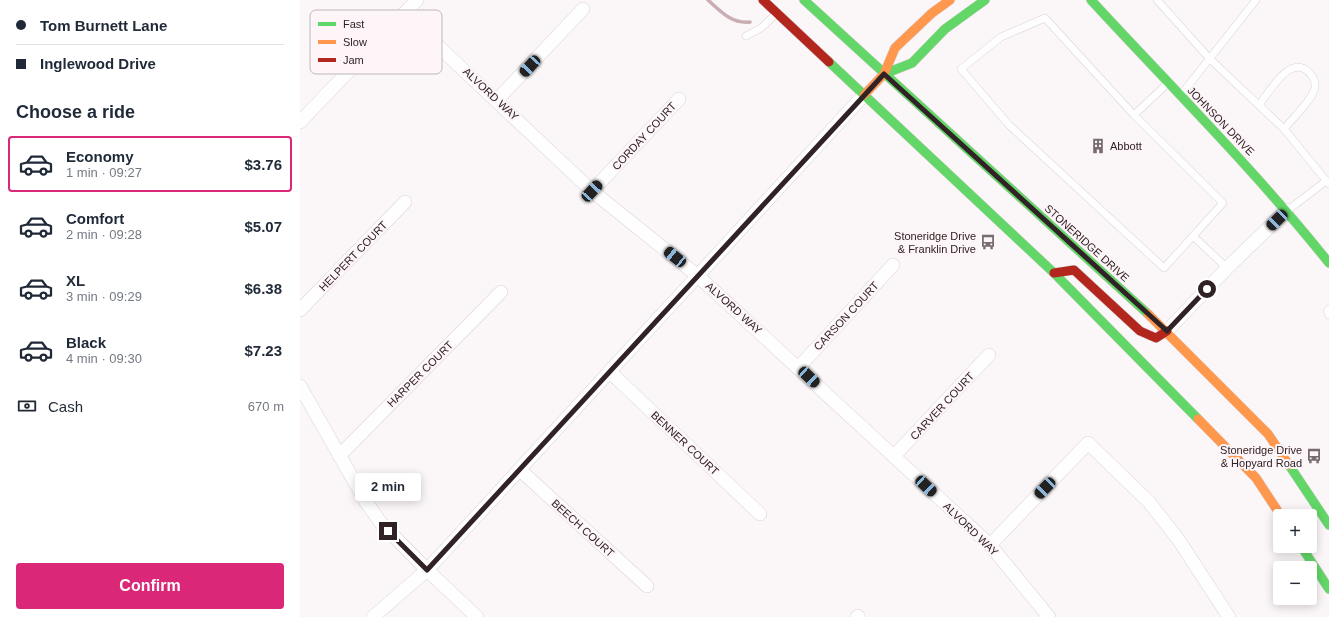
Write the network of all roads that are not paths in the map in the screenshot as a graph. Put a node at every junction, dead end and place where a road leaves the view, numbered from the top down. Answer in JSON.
{"nodes":[{"id":1,"x":418,"y":0,"type":"edge"},
{"id":2,"x":763,"y":0,"type":"edge"},
{"id":3,"x":804,"y":0,"type":"edge"},
{"id":4,"x":950,"y":0,"type":"edge"},
{"id":5,"x":985,"y":0,"type":"edge"},
{"id":6,"x":1090,"y":0,"type":"edge"},
{"id":7,"x":1157,"y":0,"type":"edge"},
{"id":8,"x":1256,"y":0,"type":"edge"},
{"id":9,"x":584,"y":9,"type":"dead end"},
{"id":10,"x":408,"y":10,"type":"edge"},
{"id":11,"x":778,"y":13,"type":"junction"},
{"id":12,"x":746,"y":36,"type":"dead end"},
{"id":13,"x":442,"y":49,"type":"edge"},
{"id":14,"x":1210,"y":59,"type":"junction"},
{"id":15,"x":346,"y":74,"type":"edge"},
{"id":16,"x":884,"y":74,"type":"junction"},
{"id":17,"x":1168,"y":83,"type":"junction"},
{"id":18,"x":864,"y":95,"type":"junction"},
{"id":19,"x":1180,"y":96,"type":"junction"},
{"id":20,"x":679,"y":99,"type":"dead end"},
{"id":21,"x":497,"y":100,"type":"junction"},
{"id":22,"x":1259,"y":105,"type":"junction"},
{"id":23,"x":1134,"y":115,"type":"junction"},
{"id":24,"x":300,"y":122,"type":"edge"},
{"id":25,"x":1284,"y":130,"type":"junction"},
{"id":26,"x":1328,"y":183,"type":"edge"},
{"id":27,"x":592,"y":191,"type":"junction"},
{"id":28,"x":405,"y":202,"type":"dead end"},
{"id":29,"x":1288,"y":210,"type":"junction"},
{"id":30,"x":1193,"y":236,"type":"junction"},
{"id":31,"x":1329,"y":263,"type":"edge"},
{"id":32,"x":893,"y":265,"type":"dead end"},
{"id":33,"x":1227,"y":268,"type":"junction"},
{"id":34,"x":1054,"y":273,"type":"junction"},
{"id":35,"x":698,"y":276,"type":"junction"},
{"id":36,"x":501,"y":292,"type":"dead end"},
{"id":37,"x":1329,"y":309,"type":"edge"},
{"id":38,"x":300,"y":310,"type":"edge"},
{"id":39,"x":1329,"y":315,"type":"edge"},
{"id":40,"x":1167,"y":331,"type":"junction"},
{"id":41,"x":989,"y":355,"type":"dead end"},
{"id":42,"x":798,"y":368,"type":"junction"},
{"id":43,"x":610,"y":372,"type":"junction"},
{"id":44,"x":300,"y":386,"type":"edge"},
{"id":45,"x":339,"y":456,"type":"junction"},
{"id":46,"x":894,"y":456,"type":"junction"},
{"id":47,"x":520,"y":470,"type":"junction"},
{"id":48,"x":1276,"y":509,"type":"edge"},
{"id":49,"x":760,"y":514,"type":"dead end"},
{"id":50,"x":1326,"y":514,"type":"edge"},
{"id":51,"x":1329,"y":525,"type":"edge"},
{"id":52,"x":990,"y":545,"type":"junction"},
{"id":53,"x":1306,"y":553,"type":"edge"},
{"id":54,"x":427,"y":570,"type":"junction"},
{"id":55,"x":647,"y":586,"type":"dead end"},
{"id":56,"x":1329,"y":589,"type":"edge"},
{"id":57,"x":373,"y":617,"type":"edge"},
{"id":58,"x":478,"y":617,"type":"edge"},
{"id":59,"x":1049,"y":617,"type":"edge"},
{"id":60,"x":1229,"y":617,"type":"edge"}],
"edges":[{"from":1,"to":10,"type":"street"},
{"from":2,"to":11,"type":"main road"},
{"from":3,"to":16,"type":"main road","name":"STONERIDGE DRIVE"},
{"from":4,"to":16,"type":"main road"},
{"from":5,"to":16,"type":"main road"},
{"from":6,"to":17,"type":"main road","name":"JOHNSON DRIVE"},
{"from":7,"to":14,"type":"lane"},
{"from":8,"to":14,"type":"lane"},
{"from":9,"to":21,"type":"street"},
{"from":11,"to":12,"type":"lane"},
{"from":11,"to":18,"type":"main road"},
{"from":13,"to":21,"type":"street","name":"ALVORD WAY"},
{"from":14,"to":19,"type":"lane"},
{"from":14,"to":22,"type":"lane"},
{"from":15,"to":24,"type":"street"},
{"from":16,"to":18,"type":"main road"},
{"from":16,"to":40,"type":"main road","name":"STONERIDGE DRIVE"},
{"from":17,"to":19,"type":"main road","name":"JOHNSON DRIVE"},
{"from":17,"to":23,"type":"lane"},
{"from":18,"to":34,"type":"main road"},
{"from":18,"to":35,"type":"street"},
{"from":19,"to":29,"type":"main road","name":"JOHNSON DRIVE"},
{"from":20,"to":27,"type":"street","name":"CORDAY COURT"},
{"from":21,"to":27,"type":"street","name":"ALVORD WAY"},
{"from":22,"to":25,"type":"lane"},
{"from":22,"to":25,"type":"lane"},
{"from":23,"to":30,"type":"lane"},
{"from":23,"to":30,"type":"lane"},
{"from":25,"to":26,"type":"lane"},
{"from":26,"to":29,"type":"lane"},
{"from":27,"to":35,"type":"street","name":"ALVORD WAY"},
{"from":28,"to":38,"type":"street","name":"HELPERT COURT"},
{"from":29,"to":31,"type":"main road","name":"JOHNSON DRIVE"},
{"from":29,"to":33,"type":"street"},
{"from":30,"to":33,"type":"lane"},
{"from":32,"to":42,"type":"street","name":"CARSON COURT"},
{"from":33,"to":40,"type":"street"},
{"from":34,"to":40,"type":"main road"},
{"from":34,"to":48,"type":"main road"},
{"from":35,"to":42,"type":"street","name":"ALVORD WAY"},
{"from":35,"to":43,"type":"street"},
{"from":36,"to":45,"type":"street","name":"HARPER COURT"},
{"from":37,"to":39,"type":"lane"},
{"from":40,"to":50,"type":"main road","name":"STONERIDGE DRIVE"},
{"from":41,"to":46,"type":"street","name":"CARVER COURT"},
{"from":42,"to":46,"type":"street","name":"ALVORD WAY"},
{"from":43,"to":47,"type":"street"},
{"from":43,"to":49,"type":"street","name":"BENNER COURT"},
{"from":44,"to":45,"type":"street"},
{"from":45,"to":54,"type":"street"},
{"from":46,"to":52,"type":"street","name":"ALVORD WAY"},
{"from":47,"to":54,"type":"street"},
{"from":47,"to":55,"type":"street","name":"BEECH COURT"},
{"from":50,"to":51,"type":"main road","name":"STONERIDGE DRIVE"},
{"from":52,"to":59,"type":"street","name":"ALVORD WAY"},
{"from":52,"to":60,"type":"street"},
{"from":53,"to":56,"type":"main road"},
{"from":54,"to":57,"type":"street"},
{"from":54,"to":58,"type":"street"}]}
